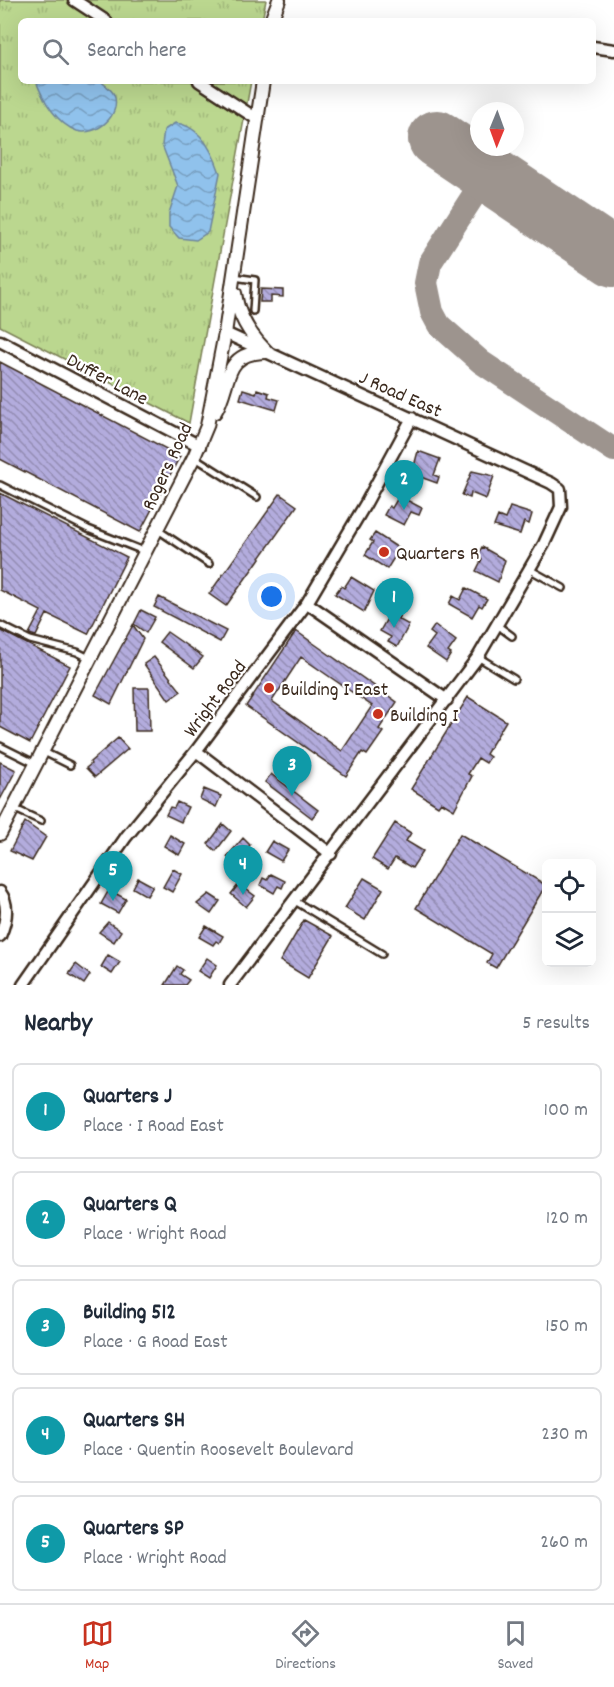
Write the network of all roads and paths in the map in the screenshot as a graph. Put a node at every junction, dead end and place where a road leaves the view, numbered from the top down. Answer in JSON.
{"nodes":[{"id":1,"x":74,"y":0,"type":"edge"},
{"id":2,"x":279,"y":0,"type":"edge"},
{"id":3,"x":101,"y":18,"type":"edge"},
{"id":4,"x":273,"y":18,"type":"edge"},
{"id":5,"x":596,"y":47,"type":"edge"},
{"id":6,"x":614,"y":50,"type":"edge"},
{"id":7,"x":204,"y":84,"type":"edge"},
{"id":8,"x":263,"y":84,"type":"edge"},
{"id":9,"x":257,"y":119,"type":"junction"},
{"id":10,"x":234,"y":277,"type":"junction"},
{"id":11,"x":253,"y":311,"type":"dead end"},
{"id":12,"x":225,"y":333,"type":"junction"},
{"id":13,"x":0,"y":341,"type":"edge"},
{"id":14,"x":267,"y":352,"type":"junction"},
{"id":15,"x":412,"y":418,"type":"junction"},
{"id":16,"x":207,"y":426,"type":"junction"},
{"id":17,"x":197,"y":451,"type":"junction"},
{"id":18,"x":0,"y":485,"type":"edge"},
{"id":19,"x":257,"y":497,"type":"dead end"},
{"id":20,"x":157,"y":530,"type":"junction"},
{"id":21,"x":146,"y":552,"type":"junction"},
{"id":22,"x":209,"y":564,"type":"dead end"},
{"id":23,"x":529,"y":569,"type":"junction"},
{"id":24,"x":563,"y":588,"type":"dead end"},
{"id":25,"x":307,"y":603,"type":"junction"},
{"id":26,"x":0,"y":625,"type":"edge"},
{"id":27,"x":497,"y":625,"type":"junction"},
{"id":28,"x":512,"y":636,"type":"dead end"},
{"id":29,"x":478,"y":657,"type":"junction"},
{"id":30,"x":89,"y":658,"type":"junction"},
{"id":31,"x":514,"y":679,"type":"dead end"},
{"id":32,"x":447,"y":700,"type":"junction"},
{"id":33,"x":0,"y":746,"type":"edge"},
{"id":34,"x":42,"y":751,"type":"junction"},
{"id":35,"x":196,"y":751,"type":"junction"},
{"id":36,"x":36,"y":764,"type":"junction"},
{"id":37,"x":70,"y":765,"type":"dead end"},
{"id":38,"x":13,"y":808,"type":"junction"},
{"id":39,"x":41,"y":821,"type":"dead end"},
{"id":40,"x":0,"y":834,"type":"edge"},
{"id":41,"x":331,"y":854,"type":"junction"},
{"id":42,"x":0,"y":892,"type":"edge"},
{"id":43,"x":295,"y":900,"type":"junction"},
{"id":44,"x":0,"y":936,"type":"edge"},
{"id":45,"x":382,"y":954,"type":"dead end"},
{"id":46,"x":235,"y":983,"type":"edge"},
{"id":47,"x":23,"y":985,"type":"edge"}],
"edges":[{"from":1,"to":3,"type":"street"},
{"from":2,"to":4,"type":"street"},
{"from":5,"to":6,"type":"street"},
{"from":7,"to":9,"type":"street"},
{"from":8,"to":9,"type":"street","name":"Rogers Road"},
{"from":9,"to":10,"type":"street","name":"Rogers Road"},
{"from":10,"to":11,"type":"lane"},
{"from":10,"to":12,"type":"street","name":"Rogers Road"},
{"from":10,"to":14,"type":"street"},
{"from":12,"to":14,"type":"street","name":"J Road East"},
{"from":12,"to":16,"type":"street","name":"Rogers Road"},
{"from":13,"to":17,"type":"street","name":"Duffer Lane"},
{"from":14,"to":15,"type":"street","name":"J Road East"},
{"from":14,"to":16,"type":"street"},
{"from":15,"to":23,"type":"street","name":"J Road East"},
{"from":15,"to":25,"type":"street","name":"Wright Road"},
{"from":16,"to":17,"type":"street","name":"Rogers Road"},
{"from":17,"to":19,"type":"lane"},
{"from":17,"to":20,"type":"street","name":"Rogers Road"},
{"from":18,"to":21,"type":"lane"},
{"from":20,"to":21,"type":"street","name":"Rogers Road"},
{"from":20,"to":22,"type":"lane"},
{"from":21,"to":30,"type":"street","name":"Rogers Road"},
{"from":23,"to":24,"type":"lane"},
{"from":23,"to":27,"type":"street"},
{"from":25,"to":32,"type":"street"},
{"from":25,"to":35,"type":"street","name":"Wright Road"},
{"from":26,"to":30,"type":"lane"},
{"from":27,"to":28,"type":"lane"},
{"from":27,"to":29,"type":"street"},
{"from":29,"to":31,"type":"lane"},
{"from":29,"to":32,"type":"street"},
{"from":30,"to":34,"type":"street","name":"Rogers Road"},
{"from":32,"to":41,"type":"street"},
{"from":33,"to":36,"type":"lane"},
{"from":34,"to":36,"type":"street","name":"Rogers Road"},
{"from":34,"to":37,"type":"lane"},
{"from":35,"to":41,"type":"street"},
{"from":35,"to":47,"type":"street","name":"Wright Road"},
{"from":36,"to":38,"type":"street","name":"Rogers Road"},
{"from":38,"to":39,"type":"lane"},
{"from":38,"to":40,"type":"street","name":"Rogers Road"},
{"from":41,"to":43,"type":"street"},
{"from":42,"to":44,"type":"street"},
{"from":43,"to":45,"type":"lane"},
{"from":43,"to":46,"type":"street"}]}
